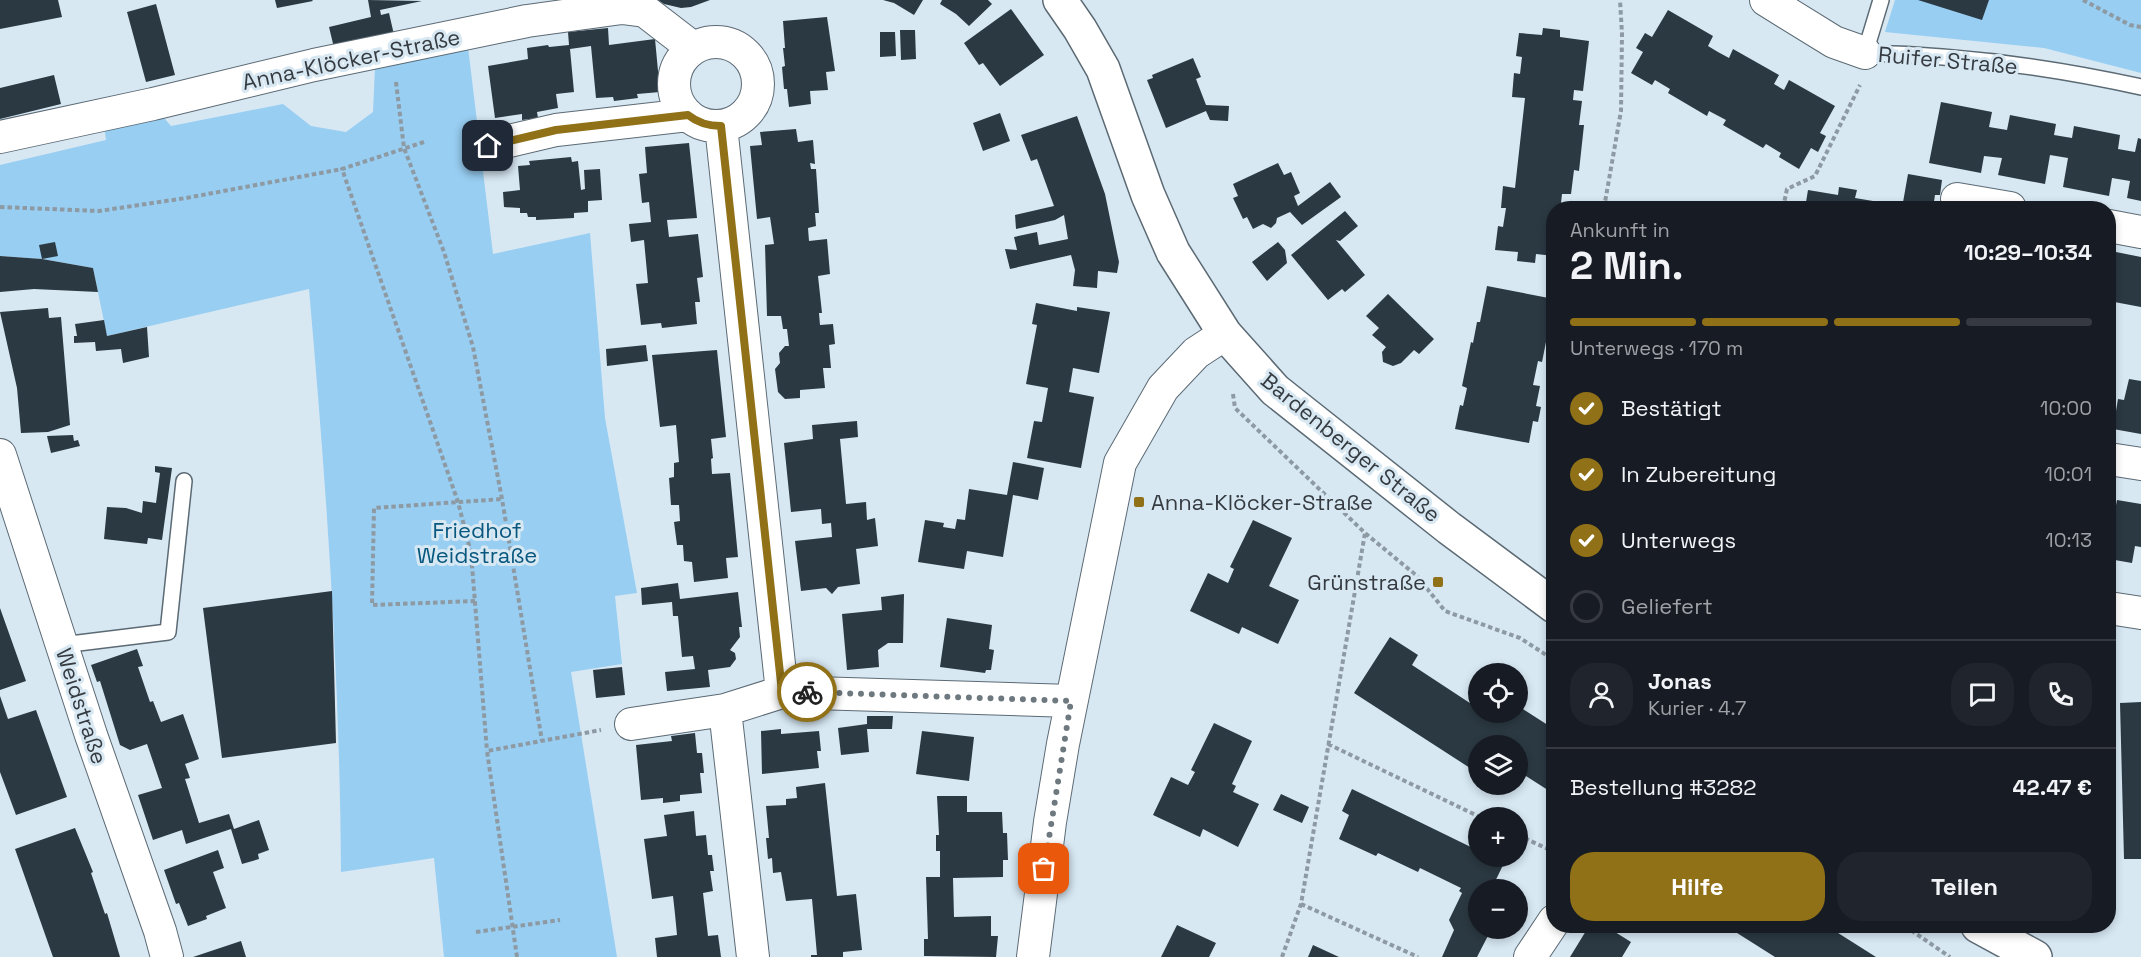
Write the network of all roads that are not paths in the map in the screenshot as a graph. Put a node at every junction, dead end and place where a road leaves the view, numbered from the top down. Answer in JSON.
{"nodes":[{"id":1,"x":1060,"y":0,"type":"edge"},
{"id":2,"x":1766,"y":0,"type":"edge"},
{"id":3,"x":1881,"y":0,"type":"edge"},
{"id":4,"x":693,"y":48,"type":"junction"},
{"id":5,"x":1865,"y":53,"type":"junction"},
{"id":6,"x":2141,"y":87,"type":"edge"},
{"id":7,"x":688,"y":115,"type":"junction"},
{"id":8,"x":721,"y":126,"type":"junction"},
{"id":9,"x":0,"y":137,"type":"edge"},
{"id":10,"x":488,"y":146,"type":"dead end"},
{"id":11,"x":1957,"y":199,"type":"dead end"},
{"id":12,"x":1969,"y":201,"type":"edge"},
{"id":13,"x":2116,"y":227,"type":"edge"},
{"id":14,"x":2141,"y":232,"type":"edge"},
{"id":15,"x":1225,"y":334,"type":"junction"},
{"id":16,"x":0,"y":455,"type":"edge"},
{"id":17,"x":2116,"y":460,"type":"edge"},
{"id":18,"x":2141,"y":464,"type":"edge"},
{"id":19,"x":184,"y":481,"type":"dead end"},
{"id":20,"x":1546,"y":599,"type":"edge"},
{"id":21,"x":2116,"y":609,"type":"edge"},
{"id":22,"x":2141,"y":613,"type":"edge"},
{"id":23,"x":62,"y":645,"type":"junction"},
{"id":24,"x":782,"y":692,"type":"junction"},
{"id":25,"x":1071,"y":701,"type":"junction"},
{"id":26,"x":725,"y":710,"type":"junction"},
{"id":27,"x":631,"y":724,"type":"dead end"},
{"id":28,"x":1546,"y":933,"type":"edge"},
{"id":29,"x":1979,"y":933,"type":"edge"},
{"id":30,"x":1991,"y":933,"type":"edge"},
{"id":31,"x":167,"y":957,"type":"edge"},
{"id":32,"x":753,"y":957,"type":"edge"},
{"id":33,"x":1033,"y":957,"type":"edge"},
{"id":34,"x":1530,"y":957,"type":"edge"},
{"id":35,"x":2002,"y":957,"type":"edge"},
{"id":36,"x":2035,"y":957,"type":"edge"}],
"edges":[{"from":1,"to":15,"type":"main road","name":"Bardenberger Straße"},
{"from":2,"to":5,"type":"street","name":"Ruifer Straße"},
{"from":3,"to":5,"type":"lane"},
{"from":4,"to":7,"type":"street"},
{"from":4,"to":8,"type":"street"},
{"from":4,"to":9,"type":"street","name":"Anna-Klöcker-Straße"},
{"from":5,"to":6,"type":"lane","name":"Ruifer Straße"},
{"from":7,"to":8,"type":"street"},
{"from":7,"to":10,"type":"street"},
{"from":8,"to":24,"type":"street"},
{"from":11,"to":12,"type":"street"},
{"from":13,"to":14,"type":"street"},
{"from":15,"to":20,"type":"main road","name":"Bardenberger Straße"},
{"from":15,"to":25,"type":"street"},
{"from":16,"to":23,"type":"street","name":"Weidstraße"},
{"from":17,"to":18,"type":"street"},
{"from":19,"to":23,"type":"lane"},
{"from":21,"to":22,"type":"street"},
{"from":23,"to":31,"type":"street","name":"Weidstraße"},
{"from":24,"to":25,"type":"street"},
{"from":24,"to":26,"type":"street"},
{"from":25,"to":33,"type":"street"},
{"from":26,"to":27,"type":"street"},
{"from":26,"to":32,"type":"street"},
{"from":28,"to":34,"type":"street"},
{"from":29,"to":35,"type":"main road"},
{"from":30,"to":36,"type":"main road"}]}
